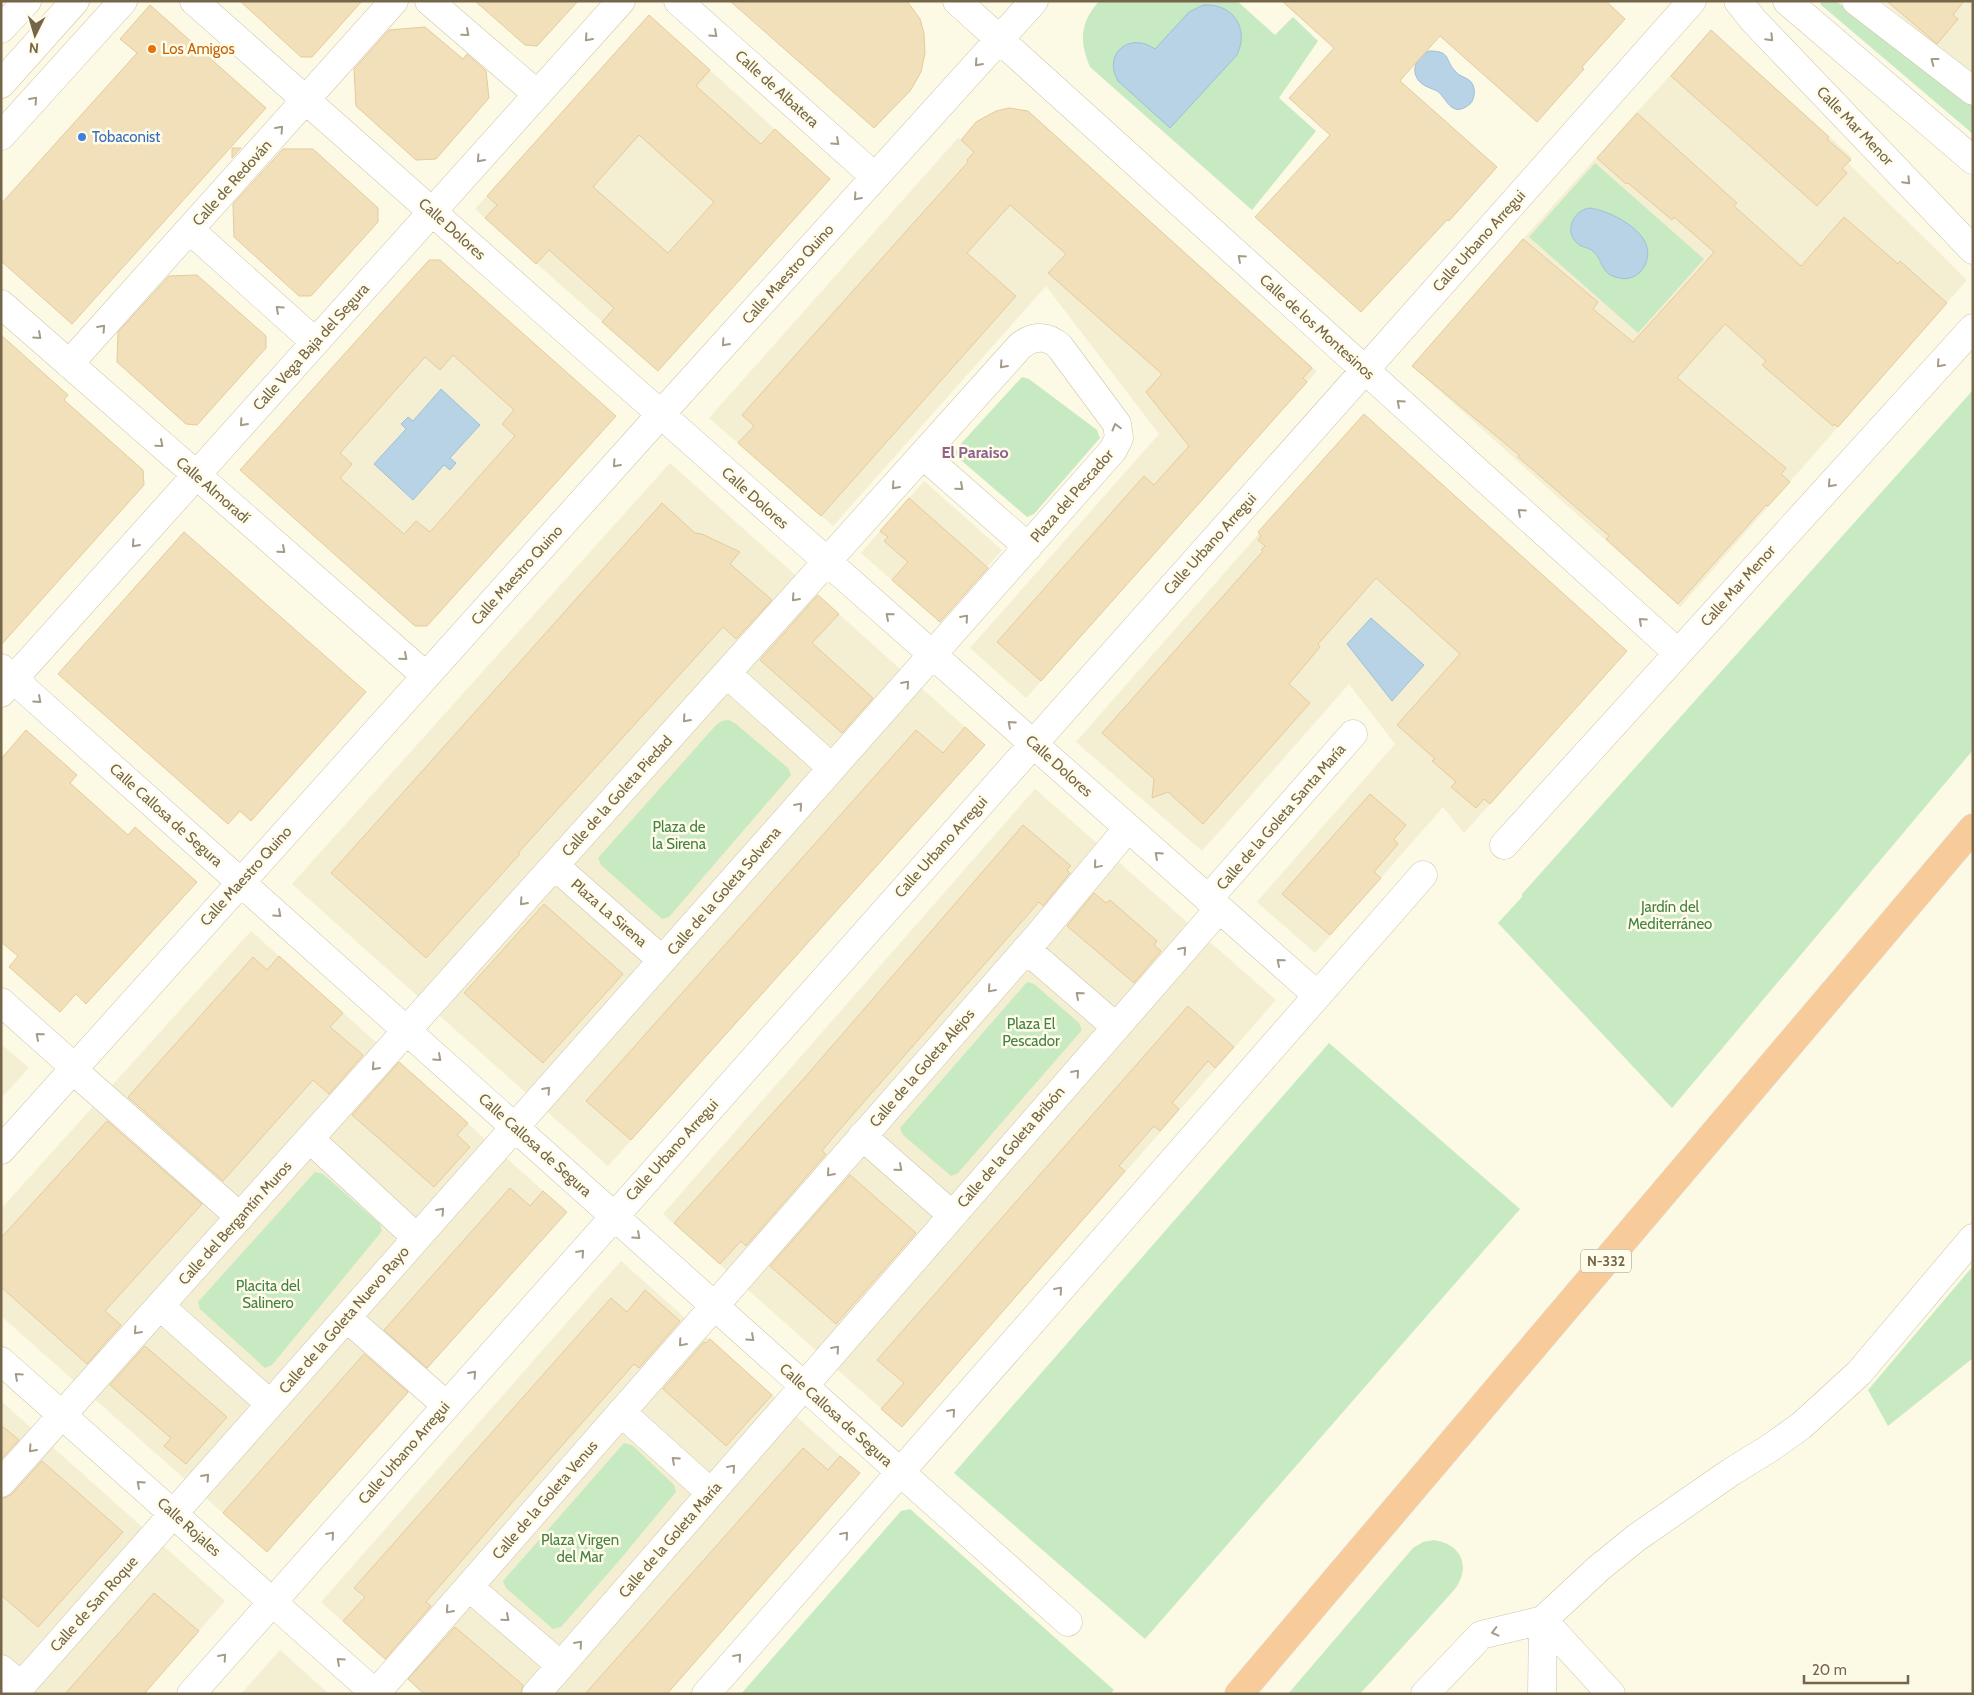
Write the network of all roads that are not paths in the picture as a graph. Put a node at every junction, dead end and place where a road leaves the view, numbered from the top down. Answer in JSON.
{"nodes":[{"id":1,"x":26,"y":1,"type":"edge"},
{"id":2,"x":75,"y":1,"type":"edge"},
{"id":3,"x":123,"y":1,"type":"edge"},
{"id":4,"x":194,"y":1,"type":"edge"},
{"id":5,"x":394,"y":1,"type":"edge"},
{"id":6,"x":429,"y":1,"type":"edge"},
{"id":7,"x":621,"y":1,"type":"edge"},
{"id":8,"x":678,"y":1,"type":"edge"},
{"id":9,"x":957,"y":1,"type":"edge"},
{"id":10,"x":1034,"y":1,"type":"edge"},
{"id":11,"x":1692,"y":1,"type":"edge"},
{"id":12,"x":1738,"y":1,"type":"edge"},
{"id":13,"x":1787,"y":1,"type":"edge"},
{"id":14,"x":1856,"y":1,"type":"edge"},
{"id":15,"x":1,"y":30,"type":"edge"},
{"id":16,"x":1000,"y":40,"type":"junction"},
{"id":17,"x":1,"y":84,"type":"edge"},
{"id":18,"x":1973,"y":91,"type":"edge"},
{"id":19,"x":537,"y":94,"type":"junction"},
{"id":20,"x":306,"y":100,"type":"junction"},
{"id":21,"x":1,"y":136,"type":"edge"},
{"id":22,"x":1973,"y":160,"type":"edge"},
{"id":23,"x":875,"y":177,"type":"junction"},
{"id":24,"x":432,"y":212,"type":"junction"},
{"id":25,"x":190,"y":230,"type":"junction"},
{"id":26,"x":1973,"y":250,"type":"edge"},
{"id":27,"x":1,"y":304,"type":"edge"},
{"id":28,"x":1973,"y":328,"type":"edge"},
{"id":29,"x":1041,"y":338,"type":"joint"},
{"id":30,"x":315,"y":342,"type":"junction"},
{"id":31,"x":69,"y":364,"type":"junction"},
{"id":32,"x":1364,"y":370,"type":"junction"},
{"id":33,"x":661,"y":414,"type":"junction"},
{"id":34,"x":923,"y":455,"type":"junction"},
{"id":35,"x":196,"y":475,"type":"junction"},
{"id":36,"x":1028,"y":547,"type":"junction"},
{"id":37,"x":827,"y":562,"type":"junction"},
{"id":38,"x":1678,"y":653,"type":"junction"},
{"id":39,"x":932,"y":655,"type":"junction"},
{"id":40,"x":727,"y":674,"type":"junction"},
{"id":41,"x":426,"y":676,"type":"junction"},
{"id":42,"x":6,"y":680,"type":"edge"},
{"id":43,"x":1353,"y":734,"type":"dead end"},
{"id":44,"x":1033,"y":744,"type":"junction"},
{"id":45,"x":832,"y":768,"type":"junction"},
{"id":46,"x":1128,"y":828,"type":"junction"},
{"id":47,"x":1973,"y":828,"type":"edge"},
{"id":48,"x":1504,"y":845,"type":"dead end"},
{"id":49,"x":555,"y":866,"type":"junction"},
{"id":50,"x":1423,"y":875,"type":"dead end"},
{"id":51,"x":241,"y":882,"type":"junction"},
{"id":52,"x":1214,"y":904,"type":"junction"},
{"id":53,"x":1026,"y":950,"type":"junction"},
{"id":54,"x":662,"y":960,"type":"junction"},
{"id":55,"x":1317,"y":994,"type":"junction"},
{"id":56,"x":1,"y":1002,"type":"edge"},
{"id":57,"x":1116,"y":1027,"type":"junction"},
{"id":58,"x":407,"y":1031,"type":"junction"},
{"id":59,"x":74,"y":1069,"type":"junction"},
{"id":60,"x":515,"y":1127,"type":"junction"},
{"id":61,"x":862,"y":1136,"type":"junction"},
{"id":62,"x":310,"y":1139,"type":"junction"},
{"id":63,"x":1,"y":1150,"type":"edge"},
{"id":64,"x":952,"y":1215,"type":"junction"},
{"id":65,"x":614,"y":1216,"type":"junction"},
{"id":66,"x":240,"y":1217,"type":"junction"},
{"id":67,"x":416,"y":1238,"type":"junction"},
{"id":68,"x":1973,"y":1238,"type":"edge"},
{"id":69,"x":160,"y":1306,"type":"junction"},
{"id":70,"x":714,"y":1306,"type":"junction"},
{"id":71,"x":347,"y":1318,"type":"junction"},
{"id":72,"x":1,"y":1361,"type":"edge"},
{"id":73,"x":804,"y":1386,"type":"junction"},
{"id":74,"x":270,"y":1404,"type":"junction"},
{"id":75,"x":446,"y":1405,"type":"junction"},
{"id":76,"x":622,"y":1412,"type":"junction"},
{"id":77,"x":63,"y":1415,"type":"junction"},
{"id":78,"x":900,"y":1472,"type":"junction"},
{"id":79,"x":1,"y":1483,"type":"edge"},
{"id":80,"x":711,"y":1492,"type":"junction"},
{"id":81,"x":173,"y":1514,"type":"junction"},
{"id":82,"x":469,"y":1587,"type":"junction"},
{"id":83,"x":272,"y":1602,"type":"junction"},
{"id":84,"x":1543,"y":1620,"type":"junction"},
{"id":85,"x":1068,"y":1622,"type":"dead end"},
{"id":86,"x":560,"y":1665,"type":"junction"},
{"id":87,"x":12,"y":1683,"type":"edge"},
{"id":88,"x":191,"y":1694,"type":"edge"},
{"id":89,"x":376,"y":1694,"type":"edge"},
{"id":90,"x":536,"y":1694,"type":"edge"},
{"id":91,"x":706,"y":1694,"type":"edge"},
{"id":92,"x":1238,"y":1694,"type":"edge"},
{"id":93,"x":1425,"y":1694,"type":"edge"},
{"id":94,"x":1542,"y":1694,"type":"edge"},
{"id":95,"x":1611,"y":1694,"type":"edge"}],
"edges":[{"from":1,"to":15,"type":"street"},
{"from":2,"to":17,"type":"street"},
{"from":21,"to":3,"type":"street","one_way":true},
{"from":4,"to":20,"type":"street","name":"Calle Dolores"},
{"from":5,"to":20,"type":"street","name":"Calle de Redován"},
{"from":6,"to":19,"type":"street","one_way":true},
{"from":7,"to":19,"type":"street","name":"Calle Vega Baja del Segura","one_way":true},
{"from":8,"to":23,"type":"street","name":"Calle de Albatera","one_way":true},
{"from":9,"to":16,"type":"street","name":"Calle de los Montesinos"},
{"from":10,"to":16,"type":"street","name":"Calle Maestro Quino"},
{"from":11,"to":32,"type":"street","name":"Calle Urbano Arregui"},
{"from":12,"to":26,"type":"street","name":"Calle Mar Menor","one_way":true},
{"from":13,"to":22,"type":"street"},
{"from":18,"to":14,"type":"street","one_way":true},
{"from":16,"to":23,"type":"street","name":"Calle Maestro Quino","one_way":true},
{"from":32,"to":16,"type":"street","name":"Calle de los Montesinos","one_way":true},
{"from":19,"to":24,"type":"street","name":"Calle Vega Baja del Segura","one_way":true},
{"from":20,"to":24,"type":"street","name":"Calle Dolores"},
{"from":25,"to":20,"type":"street","name":"Calle de Redován","one_way":true},
{"from":23,"to":33,"type":"street","name":"Calle Maestro Quino","one_way":true},
{"from":24,"to":30,"type":"street","name":"Calle Vega Baja del Segura"},
{"from":24,"to":33,"type":"street","name":"Calle Dolores"},
{"from":30,"to":25,"type":"street","one_way":true},
{"from":31,"to":25,"type":"street","name":"Calle de Redován","one_way":true},
{"from":27,"to":31,"type":"street","name":"Calle Almoradí","one_way":true},
{"from":28,"to":38,"type":"street","name":"Calle Mar Menor","one_way":true},
{"from":29,"to":34,"type":"street","name":"Calle de la Goleta Piedad","one_way":true},
{"from":36,"to":29,"type":"street","name":"Plaza del Pescador","one_way":true},
{"from":30,"to":35,"type":"street","name":"Calle Vega Baja del Segura","one_way":true},
{"from":31,"to":35,"type":"street","name":"Calle Almoradí","one_way":true},
{"from":38,"to":32,"type":"street","name":"Calle de los Montesinos","one_way":true},
{"from":32,"to":44,"type":"street","name":"Calle Urbano Arregui"},
{"from":33,"to":37,"type":"street","name":"Calle Dolores"},
{"from":33,"to":41,"type":"street","name":"Calle Maestro Quino","one_way":true},
{"from":34,"to":36,"type":"street","name":"Plaza del Pescador","one_way":true},
{"from":34,"to":37,"type":"street","name":"Calle de la Goleta Piedad","one_way":true},
{"from":35,"to":41,"type":"street","name":"Calle Almoradí","one_way":true},
{"from":35,"to":42,"type":"street","name":"Calle Vega Baja del Segura","one_way":true},
{"from":39,"to":36,"type":"street","name":"Calle de la Goleta Solvena","one_way":true},
{"from":39,"to":37,"type":"street","name":"Calle Dolores","one_way":true},
{"from":37,"to":40,"type":"street","name":"Calle de la Goleta Piedad","one_way":true},
{"from":38,"to":48,"type":"street","name":"Calle Mar Menor"},
{"from":44,"to":39,"type":"street","name":"Calle Dolores","one_way":true},
{"from":45,"to":39,"type":"street","name":"Calle de la Goleta Solvena","one_way":true},
{"from":40,"to":45,"type":"street"},
{"from":40,"to":49,"type":"street","name":"Calle de la Goleta Piedad","one_way":true},
{"from":41,"to":51,"type":"street","name":"Calle Maestro Quino"},
{"from":42,"to":51,"type":"street","name":"Calle Callosa de Segura","one_way":true},
{"from":43,"to":52,"type":"street","name":"Calle de la Goleta Santa María"},
{"from":44,"to":46,"type":"street","name":"Calle Dolores"},
{"from":44,"to":65,"type":"street","name":"Calle Urbano Arregui"},
{"from":54,"to":45,"type":"street","name":"Calle de la Goleta Solvena","one_way":true},
{"from":52,"to":46,"type":"street","name":"Calle Dolores","one_way":true},
{"from":46,"to":53,"type":"street","name":"Calle de la Goleta Alejos","one_way":true},
{"from":47,"to":92,"type":"highway","number":"N-332"},
{"from":49,"to":54,"type":"street","name":"Plaza La Sirena"},
{"from":49,"to":58,"type":"street","name":"Calle de la Goleta Piedad","one_way":true},
{"from":50,"to":55,"type":"street"},
{"from":51,"to":58,"type":"street","name":"Calle Callosa de Segura","one_way":true},
{"from":51,"to":59,"type":"street","name":"Calle Maestro Quino"},
{"from":55,"to":52,"type":"street","name":"Calle Dolores","one_way":true},
{"from":57,"to":52,"type":"street","name":"Calle de la Goleta Bribón","one_way":true},
{"from":57,"to":53,"type":"street","one_way":true},
{"from":53,"to":61,"type":"street","name":"Calle de la Goleta Alejos","one_way":true},
{"from":60,"to":54,"type":"street","name":"Calle de la Goleta Solvena","one_way":true},
{"from":78,"to":55,"type":"street","one_way":true},
{"from":59,"to":56,"type":"street","one_way":true},
{"from":64,"to":57,"type":"street","name":"Calle de la Goleta Bribón","one_way":true},
{"from":58,"to":60,"type":"street","name":"Calle Callosa de Segura","one_way":true},
{"from":58,"to":62,"type":"street","name":"Calle del Bergantín Muros","one_way":true},
{"from":59,"to":63,"type":"street","name":"Calle Maestro Quino"},
{"from":59,"to":66,"type":"street"},
{"from":60,"to":65,"type":"street","name":"Calle Callosa de Segura"},
{"from":67,"to":60,"type":"street","name":"Calle de la Goleta Nuevo Rayo","one_way":true},
{"from":61,"to":64,"type":"street","one_way":true},
{"from":61,"to":70,"type":"street","name":"Calle de la Goleta Alejos","one_way":true},
{"from":62,"to":66,"type":"street","name":"Calle del Bergantín Muros"},
{"from":62,"to":67,"type":"street"},
{"from":73,"to":64,"type":"street","name":"Calle de la Goleta Bribón","one_way":true},
{"from":65,"to":70,"type":"street","name":"Calle Callosa de Segura","one_way":true},
{"from":75,"to":65,"type":"street","name":"Calle Urbano Arregui","one_way":true},
{"from":66,"to":69,"type":"street","name":"Calle del Bergantín Muros"},
{"from":67,"to":71,"type":"street","name":"Calle de la Goleta Nuevo Rayo"},
{"from":68,"to":84,"type":"street"},
{"from":69,"to":74,"type":"street"},
{"from":69,"to":77,"type":"street","name":"Calle del Bergantín Muros","one_way":true},
{"from":70,"to":73,"type":"street","name":"Calle Callosa de Segura","one_way":true},
{"from":70,"to":76,"type":"street","name":"Calle de la Goleta Venus","one_way":true},
{"from":71,"to":74,"type":"street","name":"Calle de la Goleta Nuevo Rayo"},
{"from":71,"to":75,"type":"street"},
{"from":77,"to":72,"type":"street","name":"Calle Rojales","one_way":true},
{"from":73,"to":78,"type":"street","name":"Calle Callosa de Segura"},
{"from":80,"to":73,"type":"street","name":"Calle de la Goleta María","one_way":true},
{"from":81,"to":74,"type":"street","name":"Calle de la Goleta Nuevo Rayo","one_way":true},
{"from":83,"to":75,"type":"street","name":"Calle Urbano Arregui","one_way":true},
{"from":80,"to":76,"type":"street","one_way":true},
{"from":76,"to":82,"type":"street","name":"Calle de la Goleta Venus"},
{"from":77,"to":79,"type":"street","name":"Calle del Bergantín Muros","one_way":true},
{"from":81,"to":77,"type":"street","name":"Calle Rojales","one_way":true},
{"from":78,"to":85,"type":"street","name":"Calle Callosa de Segura"},
{"from":91,"to":78,"type":"street","one_way":true},
{"from":86,"to":80,"type":"street","name":"Calle de la Goleta María","one_way":true},
{"from":81,"to":83,"type":"street","name":"Calle Rojales"},
{"from":81,"to":87,"type":"street","name":"Calle de San Roque"},
{"from":82,"to":86,"type":"street","one_way":true},
{"from":82,"to":89,"type":"street","name":"Calle de la Goleta Venus","one_way":true},
{"from":88,"to":83,"type":"street","name":"Calle Urbano Arregui","one_way":true},
{"from":89,"to":83,"type":"street","name":"Calle Rojales","one_way":true},
{"from":84,"to":93,"type":"street","one_way":true},
{"from":84,"to":94,"type":"street"},
{"from":84,"to":95,"type":"street"},
{"from":86,"to":90,"type":"street","name":"Calle de la Goleta María"}]}
